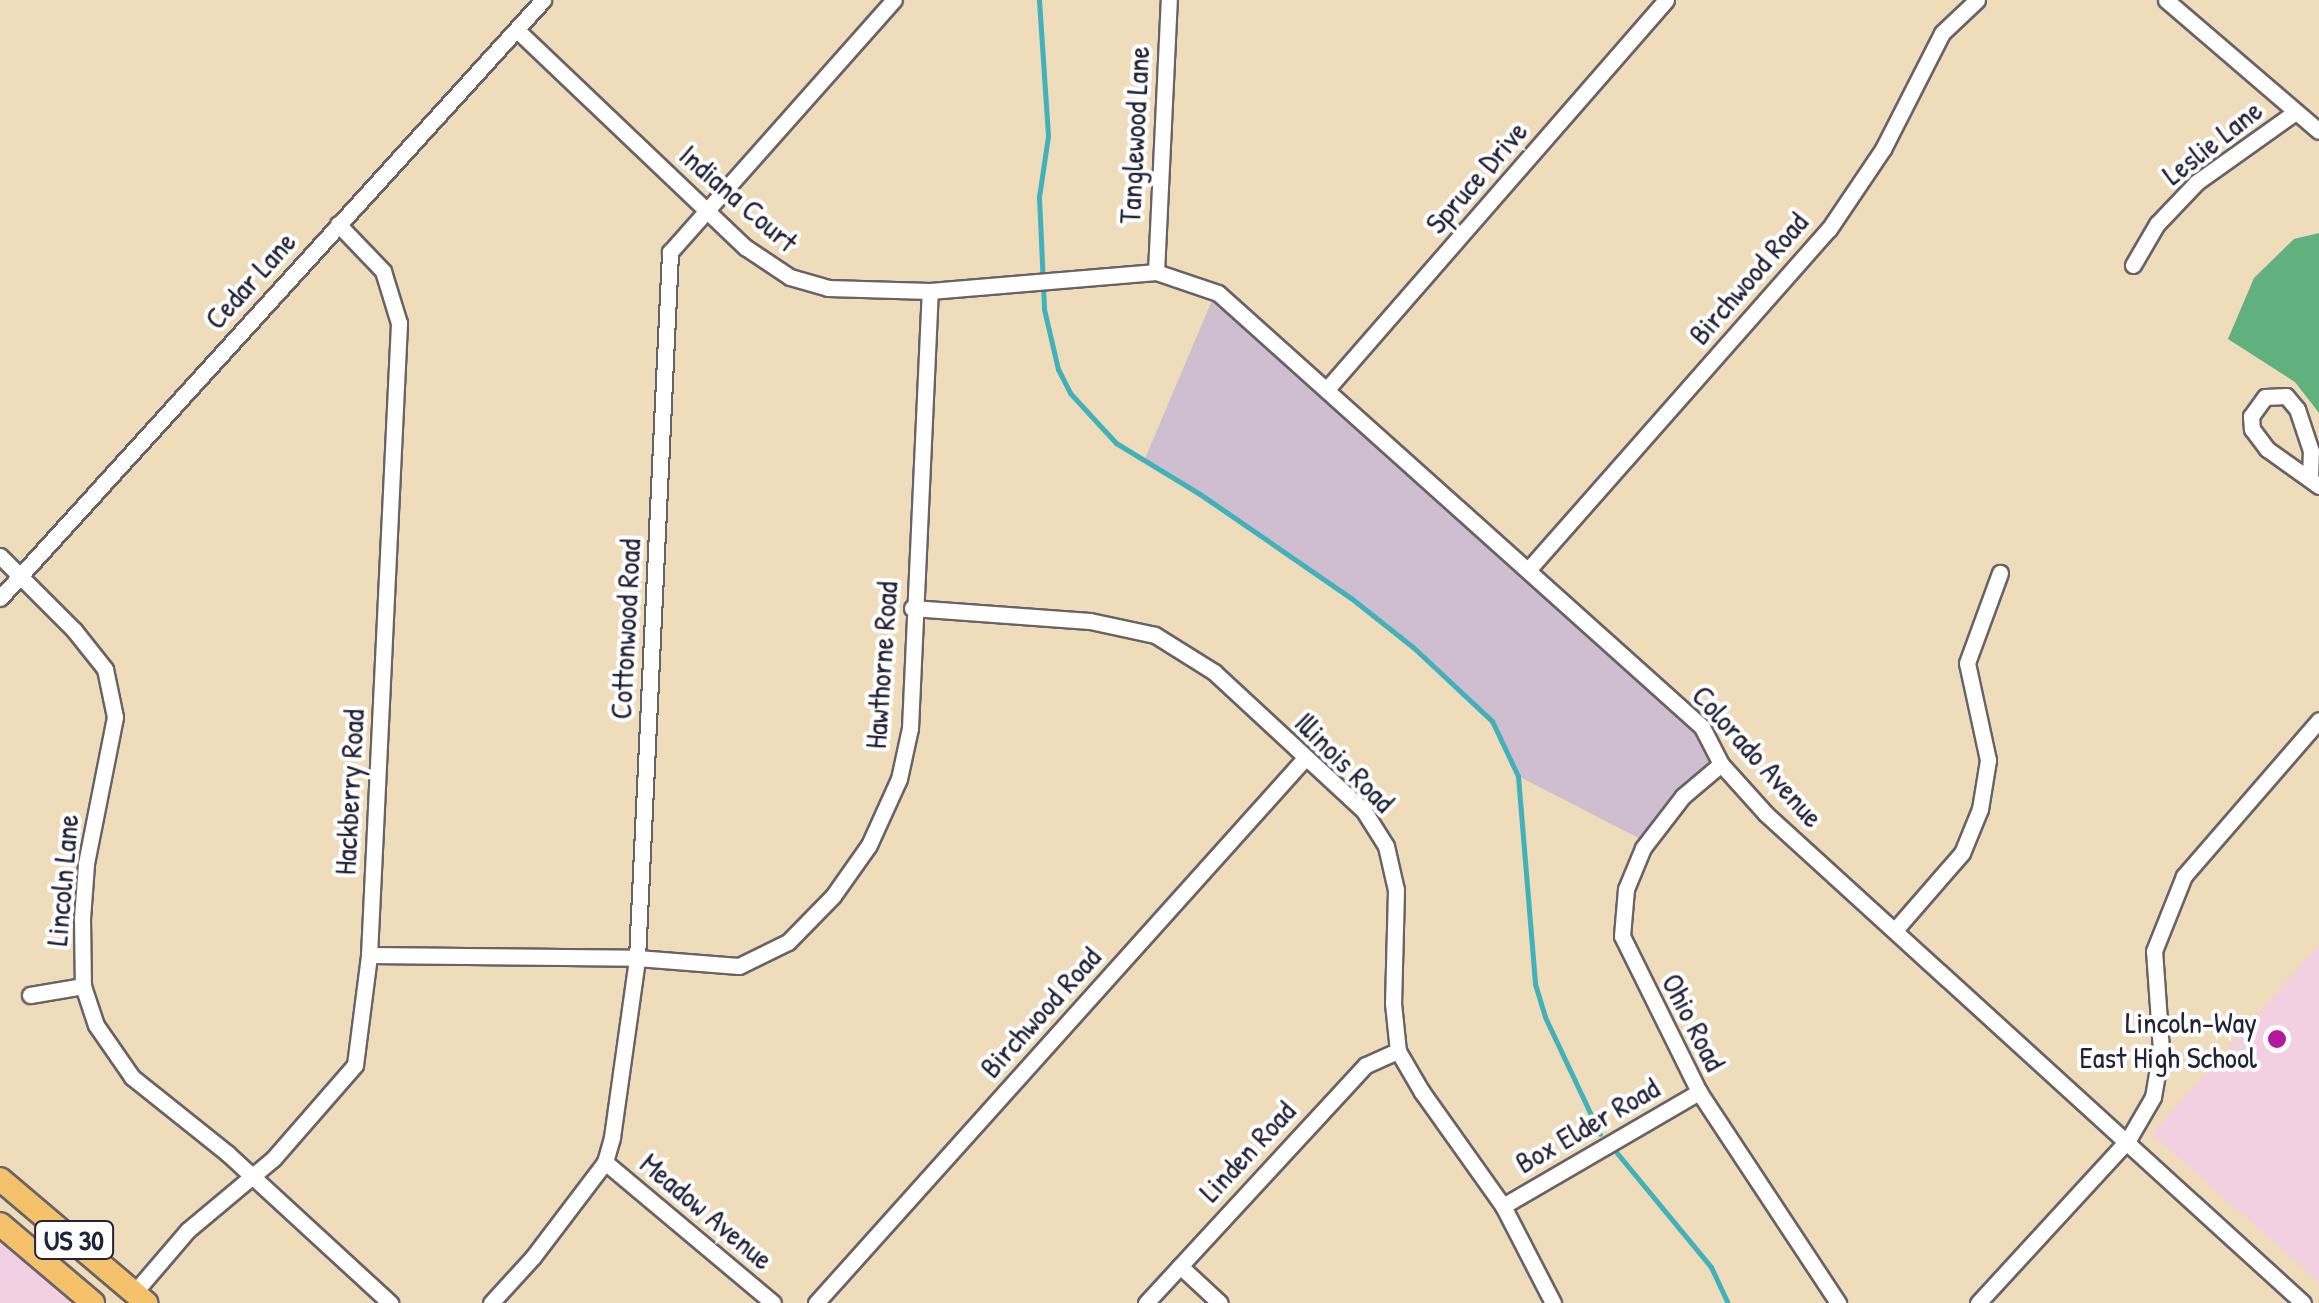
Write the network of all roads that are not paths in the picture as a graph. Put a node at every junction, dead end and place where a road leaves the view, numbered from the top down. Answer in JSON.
{"nodes":[{"id":1,"x":542,"y":0,"type":"edge"},
{"id":2,"x":894,"y":0,"type":"edge"},
{"id":3,"x":1169,"y":0,"type":"edge"},
{"id":4,"x":1666,"y":0,"type":"edge"},
{"id":5,"x":1977,"y":0,"type":"edge"},
{"id":6,"x":2166,"y":0,"type":"edge"},
{"id":7,"x":516,"y":30,"type":"junction"},
{"id":8,"x":2294,"y":113,"type":"junction"},
{"id":9,"x":2319,"y":132,"type":"edge"},
{"id":10,"x":705,"y":209,"type":"junction"},
{"id":11,"x":338,"y":224,"type":"junction"},
{"id":12,"x":2133,"y":264,"type":"dead end"},
{"id":13,"x":1156,"y":272,"type":"junction"},
{"id":14,"x":930,"y":291,"type":"junction"},
{"id":15,"x":1326,"y":389,"type":"junction"},
{"id":16,"x":2314,"y":482,"type":"edge"},
{"id":17,"x":0,"y":556,"type":"edge"},
{"id":18,"x":1528,"y":570,"type":"junction"},
{"id":19,"x":2000,"y":574,"type":"dead end"},
{"id":20,"x":20,"y":576,"type":"junction"},
{"id":21,"x":0,"y":598,"type":"edge"},
{"id":22,"x":912,"y":608,"type":"junction"},
{"id":23,"x":2319,"y":720,"type":"edge"},
{"id":24,"x":1305,"y":758,"type":"junction"},
{"id":25,"x":1721,"y":764,"type":"junction"},
{"id":26,"x":1895,"y":930,"type":"junction"},
{"id":27,"x":369,"y":955,"type":"junction"},
{"id":28,"x":637,"y":958,"type":"junction"},
{"id":29,"x":83,"y":986,"type":"junction"},
{"id":30,"x":30,"y":995,"type":"dead end"},
{"id":31,"x":1398,"y":1051,"type":"junction"},
{"id":32,"x":1699,"y":1092,"type":"junction"},
{"id":33,"x":2128,"y":1140,"type":"junction"},
{"id":34,"x":605,"y":1162,"type":"junction"},
{"id":35,"x":253,"y":1177,"type":"junction"},
{"id":36,"x":0,"y":1180,"type":"edge"},
{"id":37,"x":1503,"y":1206,"type":"junction"},
{"id":38,"x":0,"y":1224,"type":"edge"},
{"id":39,"x":1180,"y":1266,"type":"junction"},
{"id":40,"x":140,"y":1298,"type":"edge"},
{"id":41,"x":93,"y":1303,"type":"edge"},
{"id":42,"x":390,"y":1303,"type":"edge"},
{"id":43,"x":491,"y":1303,"type":"edge"},
{"id":44,"x":773,"y":1303,"type":"edge"},
{"id":45,"x":816,"y":1303,"type":"edge"},
{"id":46,"x":1146,"y":1303,"type":"edge"},
{"id":47,"x":1220,"y":1303,"type":"edge"},
{"id":48,"x":1553,"y":1303,"type":"edge"},
{"id":49,"x":1838,"y":1303,"type":"edge"},
{"id":50,"x":1978,"y":1303,"type":"edge"},
{"id":51,"x":2303,"y":1303,"type":"edge"}],
"edges":[{"from":1,"to":7,"type":"street","name":"Cedar Lane"},
{"from":2,"to":10,"type":"street","name":"Cottonwood Road"},
{"from":3,"to":13,"type":"street","name":"Tanglewood Lane"},
{"from":4,"to":15,"type":"street","name":"Spruce Drive"},
{"from":5,"to":18,"type":"street","name":"Birchwood Road"},
{"from":6,"to":8,"type":"street"},
{"from":7,"to":10,"type":"street","name":"Indiana Court"},
{"from":7,"to":11,"type":"street","name":"Cedar Lane"},
{"from":8,"to":9,"type":"street"},
{"from":8,"to":12,"type":"street","name":"Leslie Lane"},
{"from":10,"to":14,"type":"street","name":"Indiana Court"},
{"from":10,"to":28,"type":"street","name":"Cottonwood Road"},
{"from":11,"to":20,"type":"street","name":"Cedar Lane"},
{"from":11,"to":27,"type":"street","name":"Hackberry Road"},
{"from":13,"to":14,"type":"street","name":"Indiana Court"},
{"from":13,"to":15,"type":"street","name":"Colorado Avenue"},
{"from":14,"to":22,"type":"street","name":"Hawthorne Road"},
{"from":15,"to":18,"type":"street","name":"Colorado Avenue"},
{"from":16,"to":16,"type":"street"},
{"from":17,"to":20,"type":"street","name":"Lincoln Lane"},
{"from":18,"to":25,"type":"street","name":"Colorado Avenue"},
{"from":19,"to":26,"type":"street"},
{"from":20,"to":21,"type":"street","name":"Cedar Lane"},
{"from":20,"to":29,"type":"street","name":"Lincoln Lane"},
{"from":22,"to":24,"type":"street","name":"Illinois Road"},
{"from":22,"to":28,"type":"street","name":"Hawthorne Road"},
{"from":23,"to":33,"type":"street"},
{"from":24,"to":31,"type":"street","name":"Illinois Road"},
{"from":24,"to":45,"type":"street","name":"Birchwood Road"},
{"from":25,"to":26,"type":"street","name":"Colorado Avenue"},
{"from":25,"to":32,"type":"street","name":"Ohio Road"},
{"from":26,"to":33,"type":"street","name":"Colorado Avenue"},
{"from":27,"to":28,"type":"street","name":"Hawthorne Road"},
{"from":27,"to":35,"type":"street","name":"Hackberry Road"},
{"from":28,"to":34,"type":"street","name":"Cottonwood Road"},
{"from":29,"to":30,"type":"street"},
{"from":29,"to":35,"type":"street","name":"Lincoln Lane"},
{"from":31,"to":37,"type":"street","name":"Illinois Road"},
{"from":31,"to":39,"type":"street","name":"Linden Road"},
{"from":32,"to":37,"type":"street","name":"Box Elder Road"},
{"from":32,"to":49,"type":"street","name":"Ohio Road"},
{"from":33,"to":50,"type":"street"},
{"from":33,"to":51,"type":"street","name":"Colorado Avenue"},
{"from":34,"to":43,"type":"street","name":"Cottonwood Road"},
{"from":34,"to":44,"type":"street","name":"Meadow Avenue"},
{"from":35,"to":40,"type":"street","name":"Hackberry Road"},
{"from":35,"to":42,"type":"street","name":"Lincoln Lane"},
{"from":36,"to":40,"type":"main road","number":"US 30"},
{"from":37,"to":48,"type":"street","name":"Illinois Road"},
{"from":38,"to":41,"type":"main road","number":"US 30"},
{"from":39,"to":46,"type":"street","name":"Linden Road"},
{"from":39,"to":47,"type":"street"}]}
